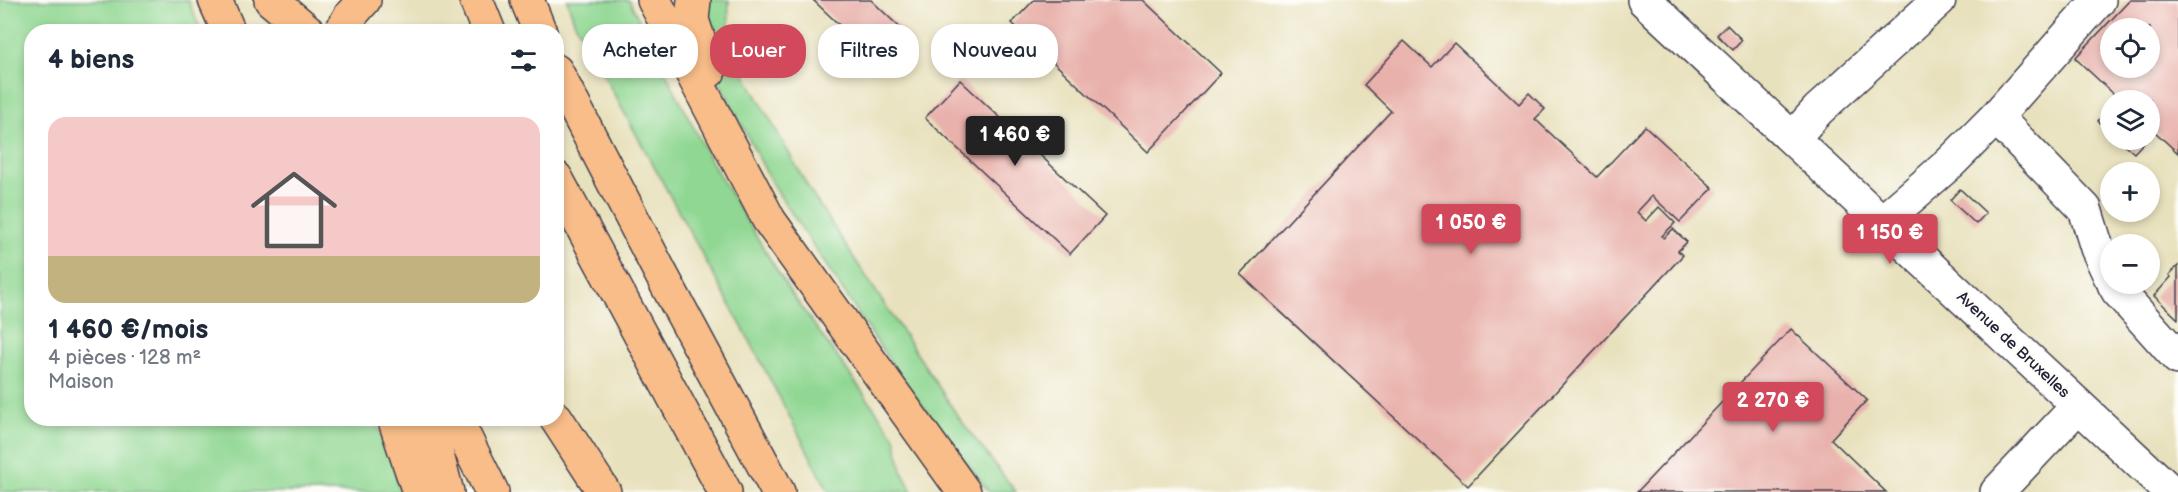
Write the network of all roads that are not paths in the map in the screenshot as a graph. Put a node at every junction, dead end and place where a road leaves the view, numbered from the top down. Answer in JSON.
{"nodes":[{"id":1,"x":215,"y":0,"type":"edge"},
{"id":2,"x":271,"y":0,"type":"edge"},
{"id":3,"x":364,"y":0,"type":"edge"},
{"id":4,"x":476,"y":0,"type":"edge"},
{"id":5,"x":527,"y":0,"type":"edge"},
{"id":6,"x":654,"y":0,"type":"edge"},
{"id":7,"x":694,"y":0,"type":"edge"},
{"id":8,"x":1644,"y":0,"type":"edge"},
{"id":9,"x":1939,"y":0,"type":"edge"},
{"id":10,"x":2099,"y":0,"type":"edge"},
{"id":11,"x":226,"y":24,"type":"edge"},
{"id":12,"x":300,"y":24,"type":"edge"},
{"id":13,"x":346,"y":24,"type":"edge"},
{"id":14,"x":486,"y":24,"type":"edge"},
{"id":15,"x":537,"y":24,"type":"edge"},
{"id":16,"x":564,"y":86,"type":"edge"},
{"id":17,"x":1996,"y":117,"type":"junction"},
{"id":18,"x":1793,"y":138,"type":"junction"},
{"id":19,"x":564,"y":193,"type":"edge"},
{"id":20,"x":769,"y":220,"type":"junction"},
{"id":21,"x":1882,"y":222,"type":"junction"},
{"id":22,"x":2100,"y":254,"type":"edge"},
{"id":23,"x":660,"y":272,"type":"junction"},
{"id":24,"x":2121,"y":294,"type":"edge"},
{"id":25,"x":2178,"y":358,"type":"edge"},
{"id":26,"x":2078,"y":406,"type":"junction"},
{"id":27,"x":397,"y":426,"type":"edge"},
{"id":28,"x":429,"y":426,"type":"edge"},
{"id":29,"x":459,"y":426,"type":"edge"},
{"id":30,"x":561,"y":426,"type":"edge"},
{"id":31,"x":419,"y":492,"type":"edge"},
{"id":32,"x":447,"y":492,"type":"edge"},
{"id":33,"x":492,"y":492,"type":"edge"},
{"id":34,"x":604,"y":492,"type":"edge"},
{"id":35,"x":725,"y":492,"type":"edge"},
{"id":36,"x":778,"y":492,"type":"edge"},
{"id":37,"x":795,"y":492,"type":"edge"},
{"id":38,"x":964,"y":492,"type":"edge"},
{"id":39,"x":1997,"y":492,"type":"edge"},
{"id":40,"x":2171,"y":492,"type":"edge"}],
"edges":[{"from":1,"to":11,"type":"main road"},
{"from":2,"to":12,"type":"main road"},
{"from":3,"to":13,"type":"main road"},
{"from":4,"to":14,"type":"main road"},
{"from":5,"to":15,"type":"main road"},
{"from":6,"to":20,"type":"main road"},
{"from":7,"to":20,"type":"main road"},
{"from":8,"to":18,"type":"street","name":"Avenue de Bruxelles"},
{"from":9,"to":18,"type":"street"},
{"from":10,"to":17,"type":"street"},
{"from":16,"to":23,"type":"main road"},
{"from":17,"to":21,"type":"street"},
{"from":17,"to":22,"type":"street"},
{"from":18,"to":21,"type":"street","name":"Avenue de Bruxelles"},
{"from":19,"to":35,"type":"main road"},
{"from":20,"to":38,"type":"main road"},
{"from":21,"to":26,"type":"street","name":"Avenue de Bruxelles"},
{"from":23,"to":36,"type":"main road"},
{"from":23,"to":37,"type":"main road"},
{"from":24,"to":25,"type":"street"},
{"from":26,"to":39,"type":"street"},
{"from":26,"to":40,"type":"street","name":"Avenue de Bruxelles"},
{"from":27,"to":31,"type":"main road"},
{"from":28,"to":32,"type":"main road"},
{"from":29,"to":33,"type":"main road"},
{"from":30,"to":34,"type":"main road"}]}
